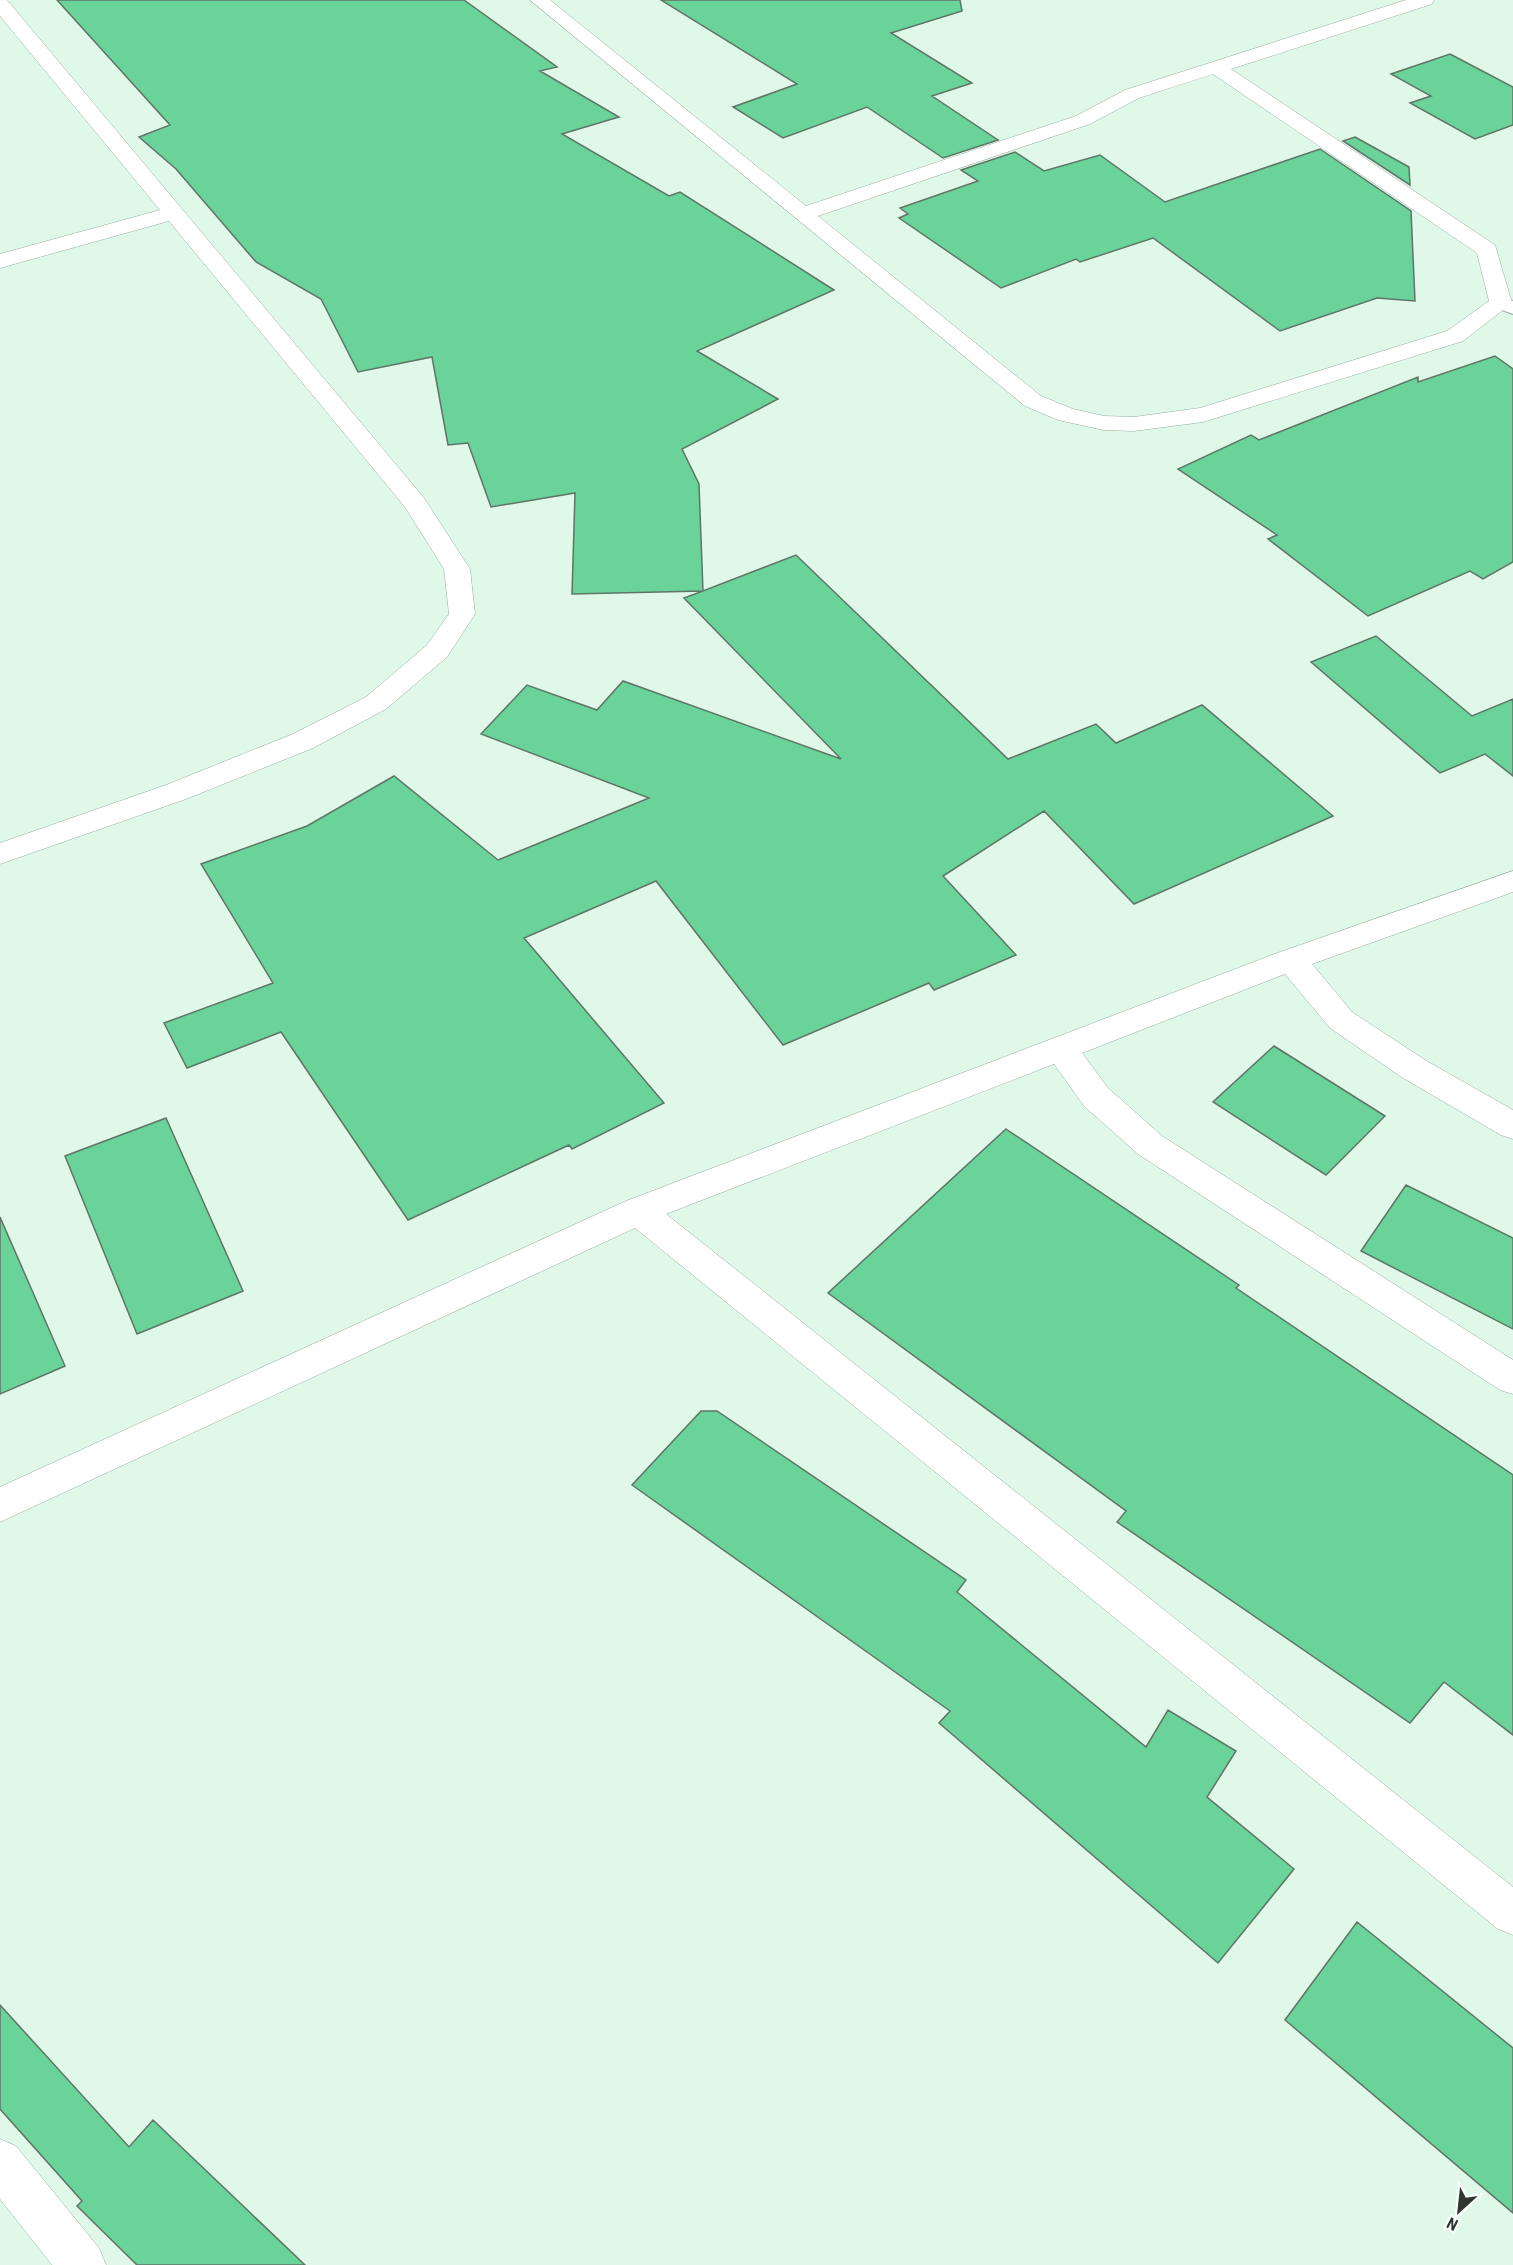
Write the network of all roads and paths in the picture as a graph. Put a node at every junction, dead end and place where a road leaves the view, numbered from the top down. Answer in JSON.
{"nodes":[{"id":1,"x":1425,"y":0,"type":"edge"},
{"id":2,"x":543,"y":1,"type":"edge"},
{"id":3,"x":2,"y":10,"type":"edge"},
{"id":4,"x":1215,"y":67,"type":"junction"},
{"id":5,"x":174,"y":213,"type":"junction"},
{"id":6,"x":804,"y":214,"type":"junction"},
{"id":7,"x":0,"y":261,"type":"edge"},
{"id":8,"x":1507,"y":305,"type":"edge"},
{"id":9,"x":0,"y":855,"type":"edge"},
{"id":10,"x":1513,"y":881,"type":"edge"},
{"id":11,"x":1290,"y":960,"type":"junction"},
{"id":12,"x":1059,"y":1048,"type":"junction"},
{"id":13,"x":1513,"y":1126,"type":"edge"},
{"id":14,"x":638,"y":1211,"type":"junction"},
{"id":15,"x":1513,"y":1379,"type":"edge"},
{"id":16,"x":0,"y":1505,"type":"edge"},
{"id":17,"x":1513,"y":1914,"type":"edge"},
{"id":18,"x":0,"y":2162,"type":"edge"},
{"id":19,"x":82,"y":2265,"type":"edge"}],
"edges":[{"from":1,"to":4,"type":"street"},
{"from":2,"to":6,"type":"street"},
{"from":3,"to":5,"type":"street"},
{"from":4,"to":6,"type":"street"},
{"from":4,"to":8,"type":"street"},
{"from":5,"to":7,"type":"street"},
{"from":5,"to":9,"type":"street"},
{"from":6,"to":8,"type":"street"},
{"from":10,"to":11,"type":"street"},
{"from":11,"to":12,"type":"street"},
{"from":11,"to":13,"type":"street"},
{"from":12,"to":14,"type":"street"},
{"from":12,"to":15,"type":"street"},
{"from":14,"to":16,"type":"street"},
{"from":14,"to":17,"type":"street"},
{"from":18,"to":19,"type":"street"}]}
